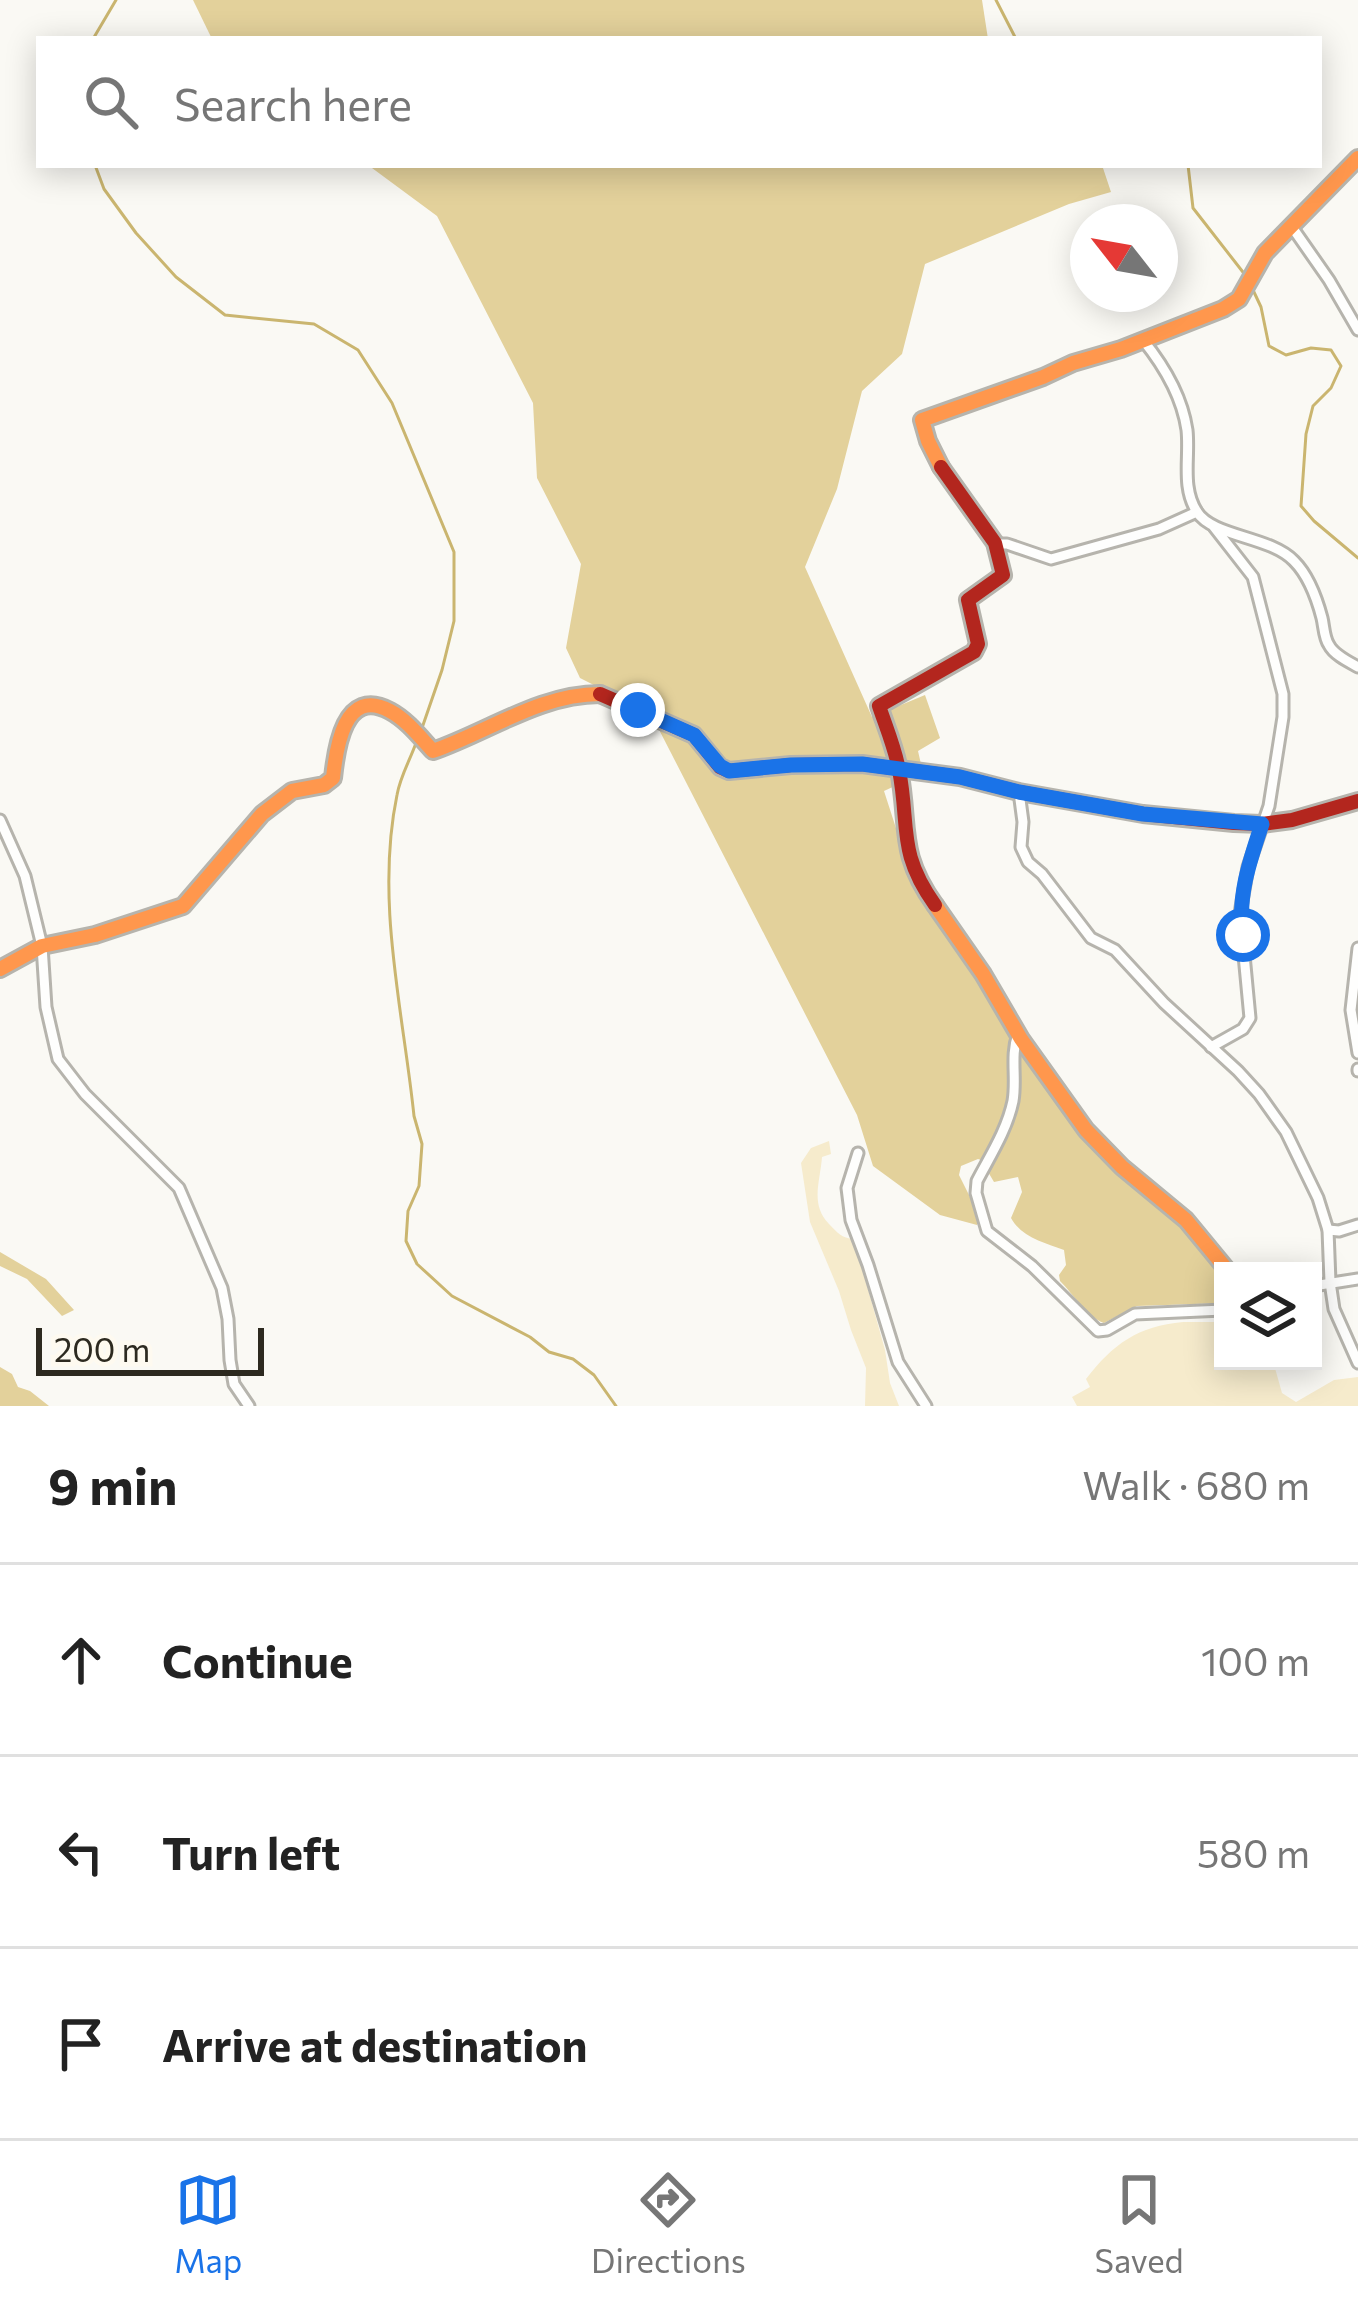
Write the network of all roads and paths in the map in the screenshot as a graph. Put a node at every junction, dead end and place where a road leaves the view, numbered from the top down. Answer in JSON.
{"nodes":[{"id":1,"x":1358,"y":158,"type":"edge"},
{"id":2,"x":1292,"y":227,"type":"junction"},
{"id":3,"x":1358,"y":330,"type":"edge"},
{"id":4,"x":1143,"y":340,"type":"junction"},
{"id":5,"x":1197,"y":512,"type":"junction"},
{"id":6,"x":1214,"y":527,"type":"junction"},
{"id":7,"x":997,"y":544,"type":"junction"},
{"id":8,"x":1358,"y":667,"type":"edge"},
{"id":9,"x":899,"y":768,"type":"junction"},
{"id":10,"x":1019,"y":792,"type":"junction"},
{"id":11,"x":1358,"y":801,"type":"edge"},
{"id":12,"x":0,"y":820,"type":"edge"},
{"id":13,"x":1262,"y":824,"type":"junction"},
{"id":14,"x":42,"y":946,"type":"junction"},
{"id":15,"x":1358,"y":949,"type":"edge"},
{"id":16,"x":0,"y":969,"type":"edge"},
{"id":17,"x":1018,"y":1034,"type":"junction"},
{"id":18,"x":1211,"y":1046,"type":"junction"},
{"id":19,"x":1358,"y":1053,"type":"edge"},
{"id":20,"x":858,"y":1153,"type":"dead end"},
{"id":21,"x":1358,"y":1225,"type":"edge"},
{"id":22,"x":1328,"y":1230,"type":"junction"},
{"id":23,"x":1221,"y":1262,"type":"edge"},
{"id":24,"x":1358,"y":1279,"type":"edge"},
{"id":25,"x":1330,"y":1282,"type":"junction"},
{"id":26,"x":1322,"y":1284,"type":"edge"},
{"id":27,"x":1214,"y":1310,"type":"edge"},
{"id":28,"x":1358,"y":1364,"type":"edge"},
{"id":29,"x":249,"y":1406,"type":"edge"},
{"id":30,"x":926,"y":1406,"type":"edge"}],
"edges":[{"from":1,"to":2,"type":"street"},
{"from":2,"to":3,"type":"street"},
{"from":2,"to":4,"type":"street"},
{"from":4,"to":5,"type":"street"},
{"from":4,"to":7,"type":"street"},
{"from":5,"to":6,"type":"street"},
{"from":5,"to":7,"type":"street"},
{"from":6,"to":8,"type":"street"},
{"from":6,"to":13,"type":"street"},
{"from":7,"to":9,"type":"street"},
{"from":9,"to":10,"type":"street"},
{"from":9,"to":14,"type":"street"},
{"from":9,"to":17,"type":"street"},
{"from":10,"to":13,"type":"street"},
{"from":10,"to":18,"type":"street"},
{"from":11,"to":13,"type":"street"},
{"from":12,"to":14,"type":"street"},
{"from":13,"to":18,"type":"street"},
{"from":14,"to":16,"type":"street"},
{"from":14,"to":29,"type":"street"},
{"from":15,"to":19,"type":"street"},
{"from":17,"to":23,"type":"street"},
{"from":17,"to":27,"type":"street"},
{"from":18,"to":22,"type":"street"},
{"from":20,"to":30,"type":"street"},
{"from":21,"to":22,"type":"street"},
{"from":22,"to":25,"type":"street"},
{"from":24,"to":25,"type":"street"},
{"from":25,"to":26,"type":"street"},
{"from":25,"to":28,"type":"street"}]}
